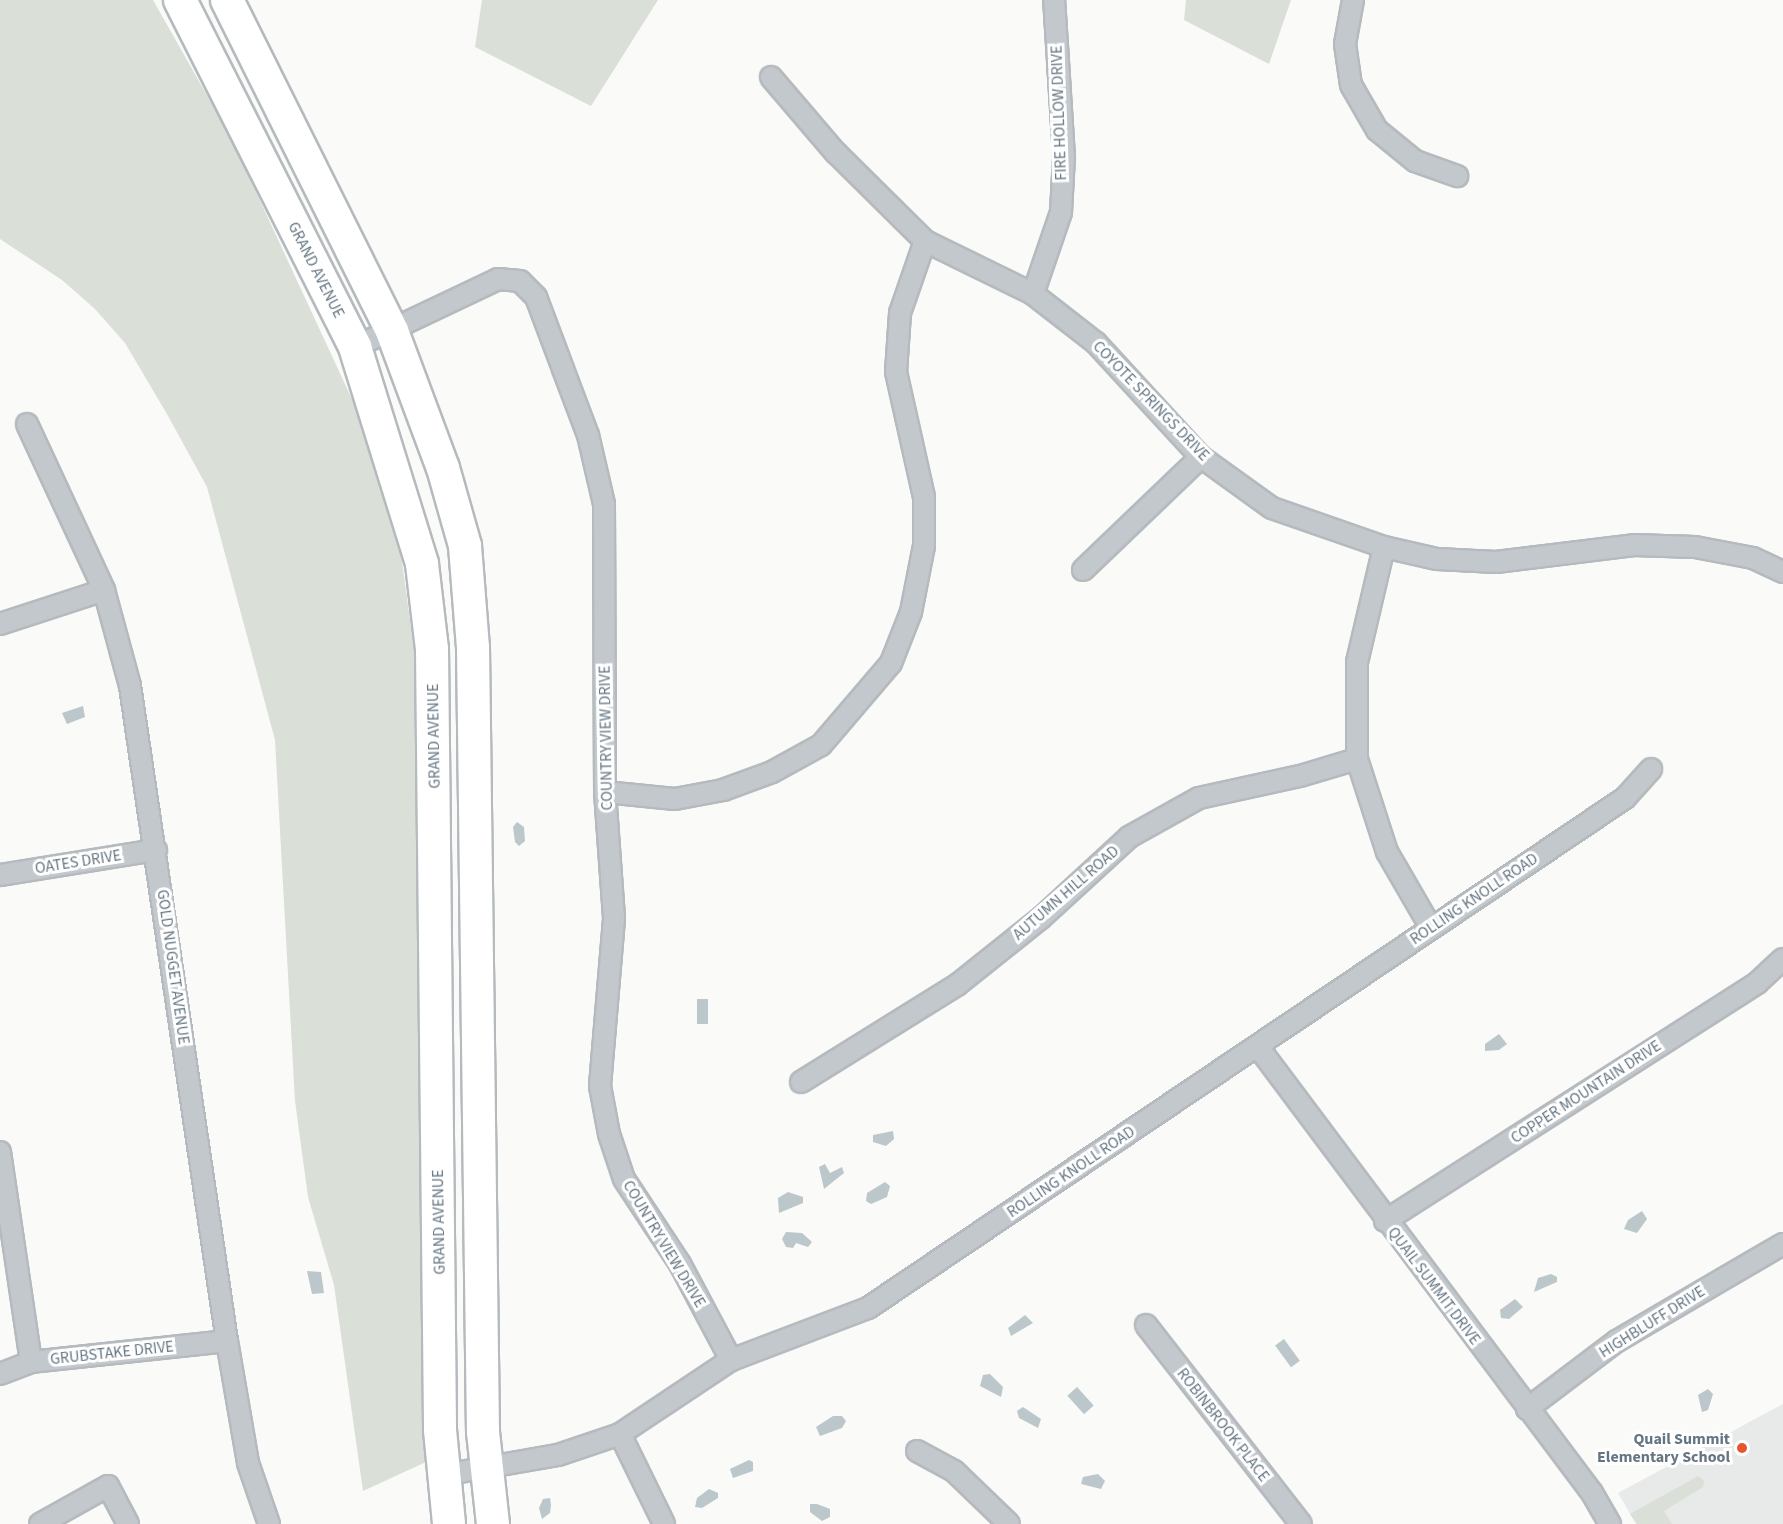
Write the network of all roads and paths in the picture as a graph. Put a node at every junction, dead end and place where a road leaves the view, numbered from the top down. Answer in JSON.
{"nodes":[{"id":1,"x":180,"y":0,"type":"edge"},
{"id":2,"x":227,"y":0,"type":"edge"},
{"id":3,"x":1054,"y":0,"type":"edge"},
{"id":4,"x":1353,"y":0,"type":"edge"},
{"id":5,"x":771,"y":77,"type":"dead end"},
{"id":6,"x":1457,"y":176,"type":"dead end"},
{"id":7,"x":925,"y":241,"type":"junction"},
{"id":8,"x":1033,"y":294,"type":"junction"},
{"id":9,"x":392,"y":331,"type":"junction"},
{"id":10,"x":355,"y":347,"type":"junction"},
{"id":11,"x":27,"y":424,"type":"dead end"},
{"id":12,"x":1201,"y":457,"type":"junction"},
{"id":13,"x":1384,"y":547,"type":"junction"},
{"id":14,"x":1083,"y":570,"type":"dead end"},
{"id":15,"x":1783,"y":572,"type":"edge"},
{"id":16,"x":104,"y":590,"type":"junction"},
{"id":17,"x":0,"y":624,"type":"edge"},
{"id":18,"x":1357,"y":759,"type":"junction"},
{"id":19,"x":1651,"y":769,"type":"dead end"},
{"id":20,"x":605,"y":792,"type":"junction"},
{"id":21,"x":156,"y":850,"type":"junction"},
{"id":22,"x":0,"y":875,"type":"edge"},
{"id":23,"x":1431,"y":928,"type":"junction"},
{"id":24,"x":1783,"y":959,"type":"edge"},
{"id":25,"x":1258,"y":1047,"type":"junction"},
{"id":26,"x":801,"y":1082,"type":"dead end"},
{"id":27,"x":0,"y":1152,"type":"edge"},
{"id":28,"x":1385,"y":1221,"type":"junction"},
{"id":29,"x":1783,"y":1244,"type":"edge"},
{"id":30,"x":1146,"y":1325,"type":"dead end"},
{"id":31,"x":226,"y":1341,"type":"junction"},
{"id":32,"x":731,"y":1360,"type":"junction"},
{"id":33,"x":31,"y":1362,"type":"junction"},
{"id":34,"x":0,"y":1374,"type":"edge"},
{"id":35,"x":1527,"y":1409,"type":"junction"},
{"id":36,"x":620,"y":1434,"type":"junction"},
{"id":37,"x":917,"y":1451,"type":"dead end"},
{"id":38,"x":488,"y":1467,"type":"junction"},
{"id":39,"x":443,"y":1475,"type":"junction"},
{"id":40,"x":40,"y":1524,"type":"edge"},
{"id":41,"x":128,"y":1524,"type":"edge"},
{"id":42,"x":269,"y":1524,"type":"edge"},
{"id":43,"x":449,"y":1524,"type":"edge"},
{"id":44,"x":493,"y":1524,"type":"edge"},
{"id":45,"x":664,"y":1524,"type":"edge"},
{"id":46,"x":1009,"y":1524,"type":"edge"},
{"id":47,"x":1301,"y":1524,"type":"edge"},
{"id":48,"x":1610,"y":1524,"type":"edge"}],
"edges":[{"from":1,"to":10,"type":"main road","name":"GRAND AVENUE"},
{"from":2,"to":9,"type":"main road"},
{"from":3,"to":8,"type":"street","name":"FIRE HOLLOW DRIVE"},
{"from":4,"to":6,"type":"street"},
{"from":5,"to":7,"type":"street","name":"COYOTE SPRINGS DRIVE"},
{"from":7,"to":8,"type":"street","name":"COYOTE SPRINGS DRIVE"},
{"from":7,"to":20,"type":"street"},
{"from":8,"to":12,"type":"street","name":"COYOTE SPRINGS DRIVE"},
{"from":9,"to":10,"type":"street","name":"COUNTRY VIEW DRIVE"},
{"from":9,"to":20,"type":"street","name":"COUNTRY VIEW DRIVE"},
{"from":9,"to":38,"type":"main road"},
{"from":10,"to":39,"type":"main road","name":"GRAND AVENUE"},
{"from":11,"to":16,"type":"street","name":"GOLD NUGGET AVENUE"},
{"from":12,"to":13,"type":"street","name":"COYOTE SPRINGS DRIVE"},
{"from":12,"to":14,"type":"street"},
{"from":13,"to":15,"type":"street","name":"COYOTE SPRINGS DRIVE"},
{"from":13,"to":18,"type":"street"},
{"from":16,"to":17,"type":"street"},
{"from":16,"to":21,"type":"street","name":"GOLD NUGGET AVENUE"},
{"from":18,"to":23,"type":"street"},
{"from":18,"to":26,"type":"street","name":"AUTUMN HILL ROAD"},
{"from":19,"to":23,"type":"street","name":"ROLLING KNOLL ROAD"},
{"from":20,"to":32,"type":"street","name":"COUNTRY VIEW DRIVE"},
{"from":21,"to":22,"type":"street","name":"OATES DRIVE"},
{"from":21,"to":31,"type":"street","name":"GOLD NUGGET AVENUE"},
{"from":23,"to":25,"type":"street","name":"ROLLING KNOLL ROAD"},
{"from":24,"to":28,"type":"street","name":"COPPER MOUNTAIN DRIVE"},
{"from":25,"to":28,"type":"street","name":"QUAIL SUMMIT DRIVE"},
{"from":25,"to":32,"type":"street","name":"ROLLING KNOLL ROAD"},
{"from":27,"to":33,"type":"street"},
{"from":28,"to":35,"type":"street","name":"QUAIL SUMMIT DRIVE"},
{"from":29,"to":35,"type":"street","name":"HIGHBLUFF DRIVE"},
{"from":30,"to":47,"type":"street","name":"ROBINBROOK PLACE"},
{"from":31,"to":33,"type":"street","name":"GRUBSTAKE DRIVE"},
{"from":31,"to":42,"type":"street","name":"GOLD NUGGET AVENUE"},
{"from":32,"to":36,"type":"street","name":"ROLLING KNOLL ROAD"},
{"from":33,"to":34,"type":"street","name":"GRUBSTAKE DRIVE"},
{"from":35,"to":48,"type":"street","name":"QUAIL SUMMIT DRIVE"},
{"from":36,"to":38,"type":"street","name":"ROLLING KNOLL ROAD"},
{"from":36,"to":45,"type":"street"},
{"from":37,"to":46,"type":"street"},
{"from":38,"to":39,"type":"street","name":"ROLLING KNOLL ROAD"},
{"from":38,"to":44,"type":"main road"},
{"from":39,"to":43,"type":"main road","name":"GRAND AVENUE"},
{"from":40,"to":41,"type":"street"}]}
